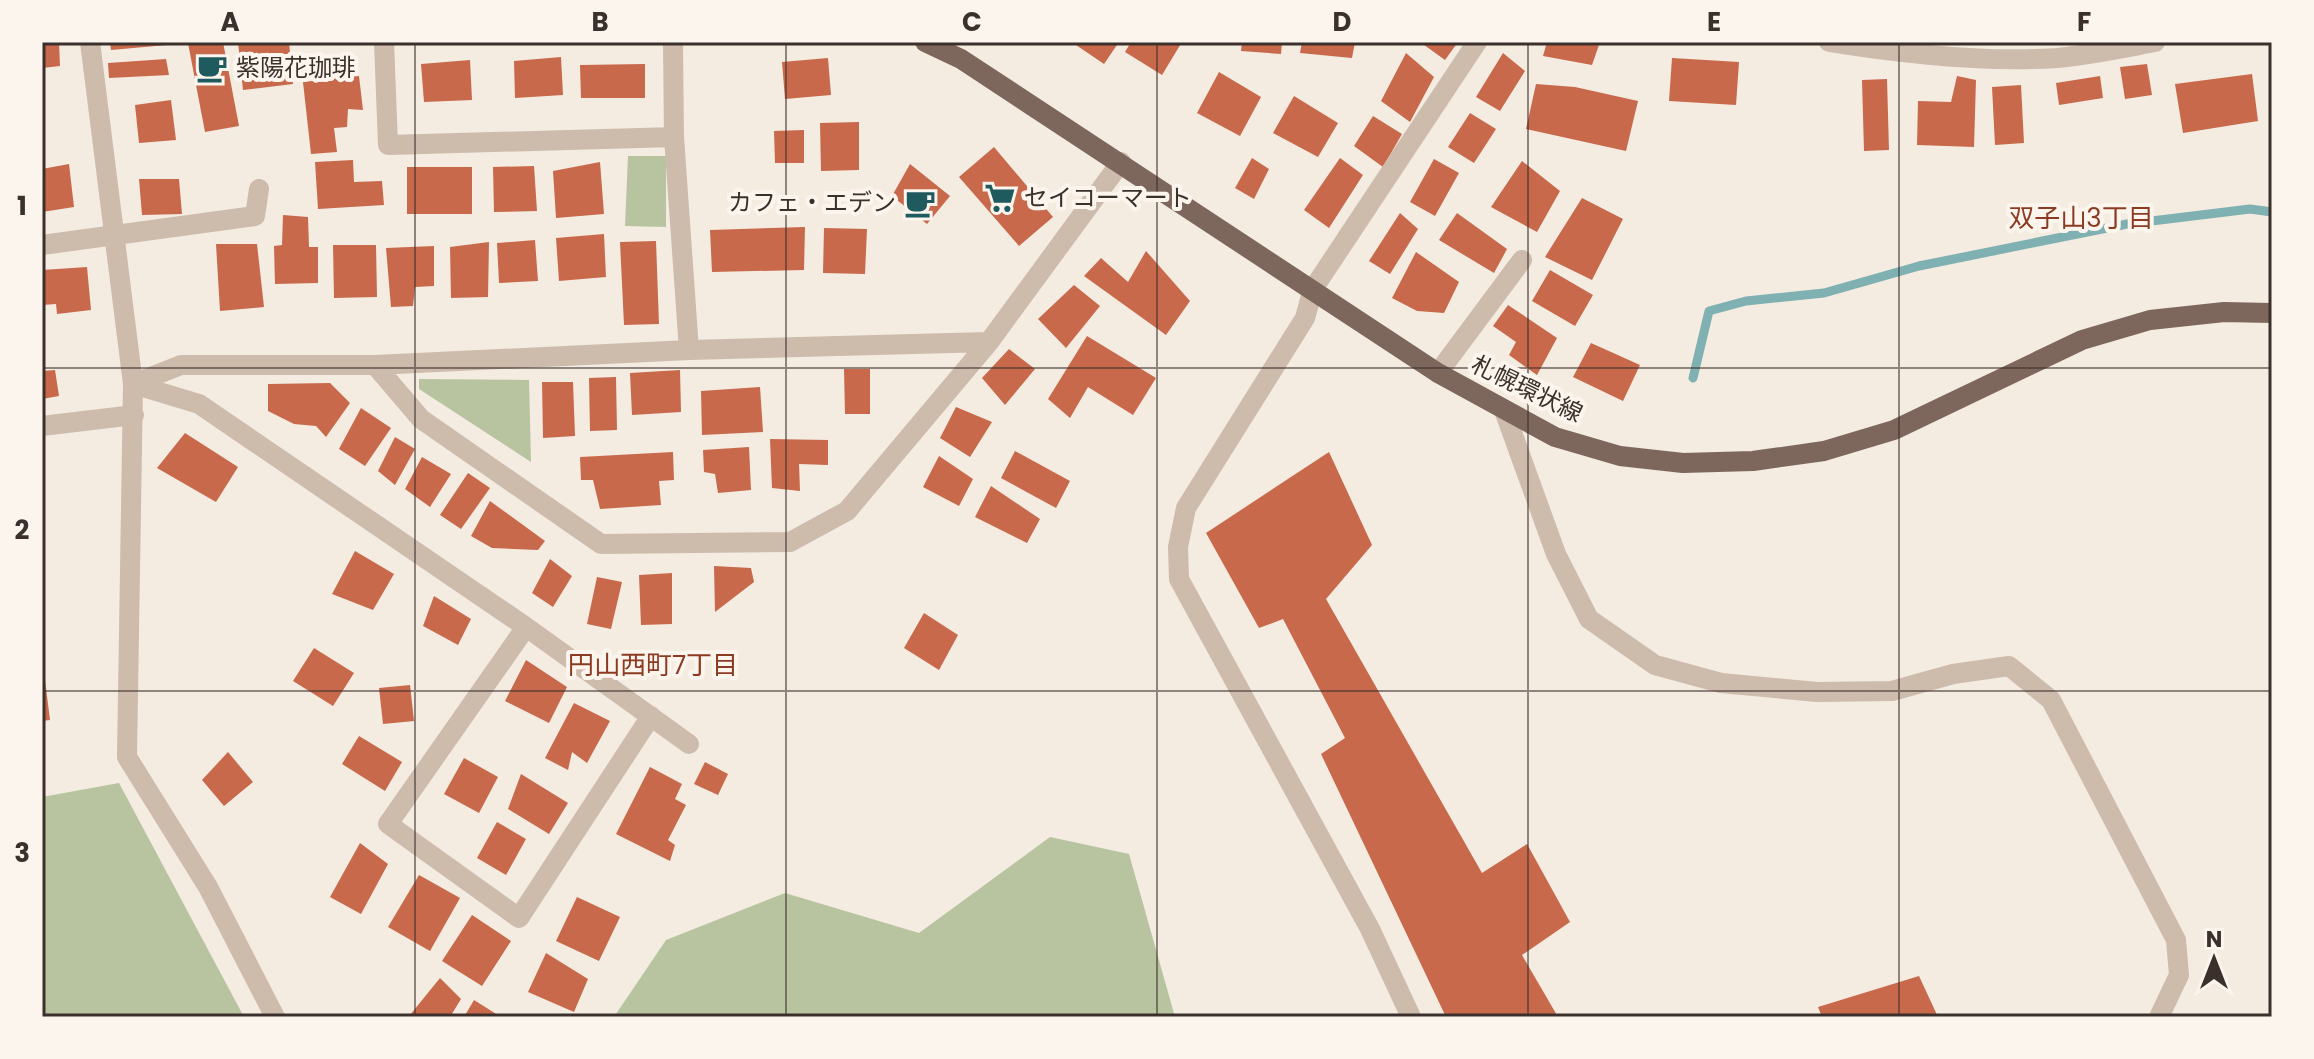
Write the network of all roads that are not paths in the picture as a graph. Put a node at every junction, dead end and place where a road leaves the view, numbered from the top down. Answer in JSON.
{"nodes":[{"id":1,"x":90,"y":42,"type":"edge"},
{"id":2,"x":384,"y":42,"type":"edge"},
{"id":3,"x":673,"y":42,"type":"edge"},
{"id":4,"x":925,"y":42,"type":"edge"},
{"id":5,"x":1477,"y":42,"type":"edge"},
{"id":6,"x":1829,"y":42,"type":"edge"},
{"id":7,"x":2155,"y":42,"type":"edge"},
{"id":8,"x":674,"y":137,"type":"junction"},
{"id":9,"x":1121,"y":162,"type":"junction"},
{"id":10,"x":259,"y":189,"type":"dead end"},
{"id":11,"x":114,"y":237,"type":"junction"},
{"id":12,"x":42,"y":245,"type":"edge"},
{"id":13,"x":1522,"y":260,"type":"dead end"},
{"id":14,"x":1313,"y":289,"type":"junction"},
{"id":15,"x":2272,"y":313,"type":"edge"},
{"id":16,"x":989,"y":342,"type":"junction"},
{"id":17,"x":689,"y":350,"type":"junction"},
{"id":18,"x":375,"y":365,"type":"junction"},
{"id":19,"x":1438,"y":373,"type":"junction"},
{"id":20,"x":133,"y":384,"type":"junction"},
{"id":21,"x":1505,"y":413,"type":"junction"},
{"id":22,"x":134,"y":415,"type":"junction"},
{"id":23,"x":42,"y":426,"type":"edge"},
{"id":24,"x":526,"y":627,"type":"junction"},
{"id":25,"x":651,"y":716,"type":"junction"},
{"id":26,"x":689,"y":744,"type":"dead end"},
{"id":27,"x":275,"y":1017,"type":"edge"},
{"id":28,"x":1411,"y":1017,"type":"edge"},
{"id":29,"x":2159,"y":1017,"type":"edge"}],
"edges":[{"from":1,"to":11,"type":"street"},
{"from":2,"to":8,"type":"street"},
{"from":3,"to":8,"type":"street"},
{"from":4,"to":9,"type":"main road","name":"札幌環状線"},
{"from":5,"to":14,"type":"street"},
{"from":6,"to":7,"type":"street"},
{"from":8,"to":17,"type":"street"},
{"from":9,"to":14,"type":"main road","name":"札幌環状線"},
{"from":9,"to":16,"type":"street"},
{"from":10,"to":11,"type":"street"},
{"from":11,"to":12,"type":"street"},
{"from":11,"to":20,"type":"street"},
{"from":13,"to":19,"type":"street"},
{"from":14,"to":19,"type":"main road","name":"札幌環状線"},
{"from":14,"to":28,"type":"street"},
{"from":15,"to":21,"type":"main road","name":"札幌環状線"},
{"from":16,"to":17,"type":"street"},
{"from":16,"to":18,"type":"street"},
{"from":17,"to":18,"type":"street"},
{"from":18,"to":20,"type":"street"},
{"from":19,"to":21,"type":"main road","name":"札幌環状線"},
{"from":20,"to":22,"type":"street"},
{"from":20,"to":24,"type":"street"},
{"from":21,"to":29,"type":"street"},
{"from":22,"to":23,"type":"street"},
{"from":22,"to":27,"type":"street"},
{"from":24,"to":25,"type":"street"},
{"from":24,"to":25,"type":"street"},
{"from":25,"to":26,"type":"street"}]}
